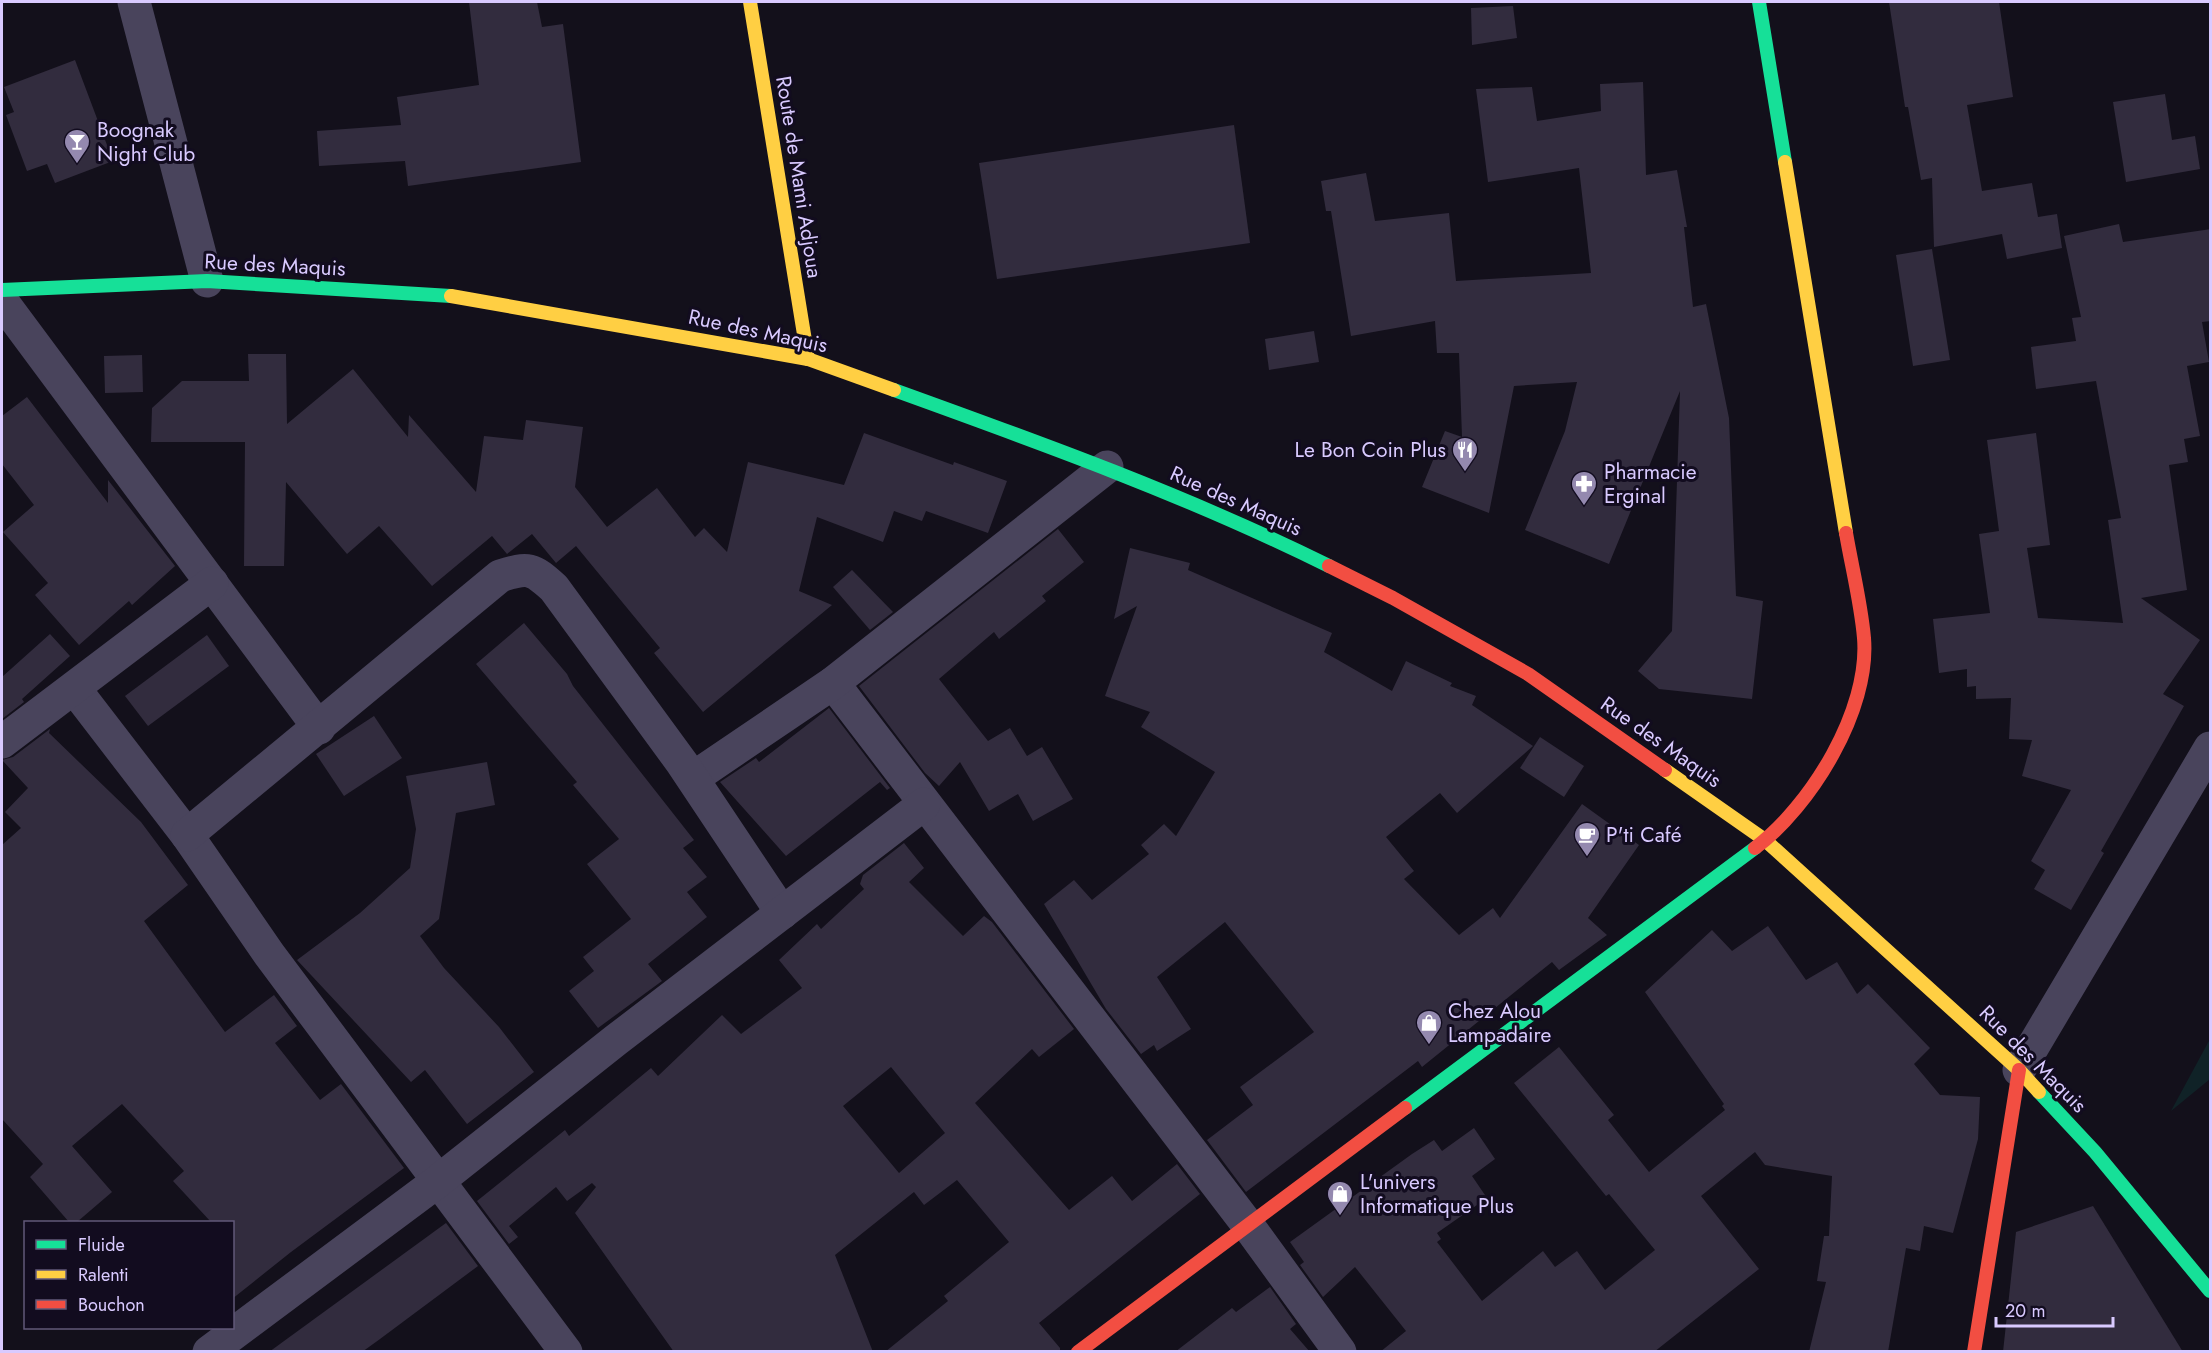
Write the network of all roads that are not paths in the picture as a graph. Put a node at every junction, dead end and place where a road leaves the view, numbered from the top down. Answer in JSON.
{"nodes":[{"id":1,"x":134,"y":2,"type":"edge"},
{"id":2,"x":750,"y":2,"type":"edge"},
{"id":3,"x":1759,"y":2,"type":"edge"},
{"id":4,"x":207,"y":281,"type":"junction"},
{"id":5,"x":2,"y":290,"type":"edge"},
{"id":6,"x":2,"y":301,"type":"edge"},
{"id":7,"x":808,"y":358,"type":"junction"},
{"id":8,"x":1107,"y":467,"type":"junction"},
{"id":9,"x":212,"y":583,"type":"junction"},
{"id":10,"x":833,"y":683,"type":"junction"},
{"id":11,"x":74,"y":688,"type":"junction"},
{"id":12,"x":319,"y":728,"type":"junction"},
{"id":13,"x":2,"y":742,"type":"edge"},
{"id":14,"x":2211,"y":747,"type":"edge"},
{"id":15,"x":693,"y":778,"type":"junction"},
{"id":16,"x":924,"y":804,"type":"junction"},
{"id":17,"x":187,"y":836,"type":"junction"},
{"id":18,"x":1765,"y":840,"type":"junction"},
{"id":19,"x":782,"y":913,"type":"junction"},
{"id":20,"x":2019,"y":1070,"type":"junction"},
{"id":21,"x":437,"y":1182,"type":"junction"},
{"id":22,"x":1247,"y":1224,"type":"junction"},
{"id":23,"x":2211,"y":1291,"type":"edge"},
{"id":24,"x":209,"y":1352,"type":"edge"},
{"id":25,"x":566,"y":1352,"type":"edge"},
{"id":26,"x":1078,"y":1352,"type":"edge"},
{"id":27,"x":1340,"y":1352,"type":"edge"},
{"id":28,"x":1974,"y":1352,"type":"edge"}],
"edges":[{"from":1,"to":4,"type":"street"},
{"from":2,"to":7,"type":"street","name":"Route de Mami Adjoua"},
{"from":3,"to":18,"type":"street"},
{"from":4,"to":5,"type":"street","name":"Rue des Maquis"},
{"from":4,"to":7,"type":"street","name":"Rue des Maquis"},
{"from":6,"to":9,"type":"street"},
{"from":7,"to":8,"type":"street","name":"Rue des Maquis"},
{"from":8,"to":10,"type":"street"},
{"from":8,"to":18,"type":"street","name":"Rue des Maquis"},
{"from":9,"to":11,"type":"street"},
{"from":9,"to":12,"type":"street"},
{"from":10,"to":15,"type":"street"},
{"from":10,"to":16,"type":"street"},
{"from":11,"to":13,"type":"street"},
{"from":11,"to":17,"type":"street"},
{"from":12,"to":15,"type":"street"},
{"from":12,"to":17,"type":"street"},
{"from":14,"to":20,"type":"street"},
{"from":15,"to":19,"type":"street"},
{"from":16,"to":19,"type":"street"},
{"from":16,"to":22,"type":"street"},
{"from":17,"to":21,"type":"street"},
{"from":18,"to":20,"type":"street","name":"Rue des Maquis"},
{"from":18,"to":22,"type":"street"},
{"from":19,"to":21,"type":"street"},
{"from":20,"to":23,"type":"street","name":"Rue des Maquis"},
{"from":20,"to":28,"type":"street"},
{"from":21,"to":24,"type":"street"},
{"from":21,"to":25,"type":"street"},
{"from":22,"to":26,"type":"street"},
{"from":22,"to":27,"type":"street"}]}
